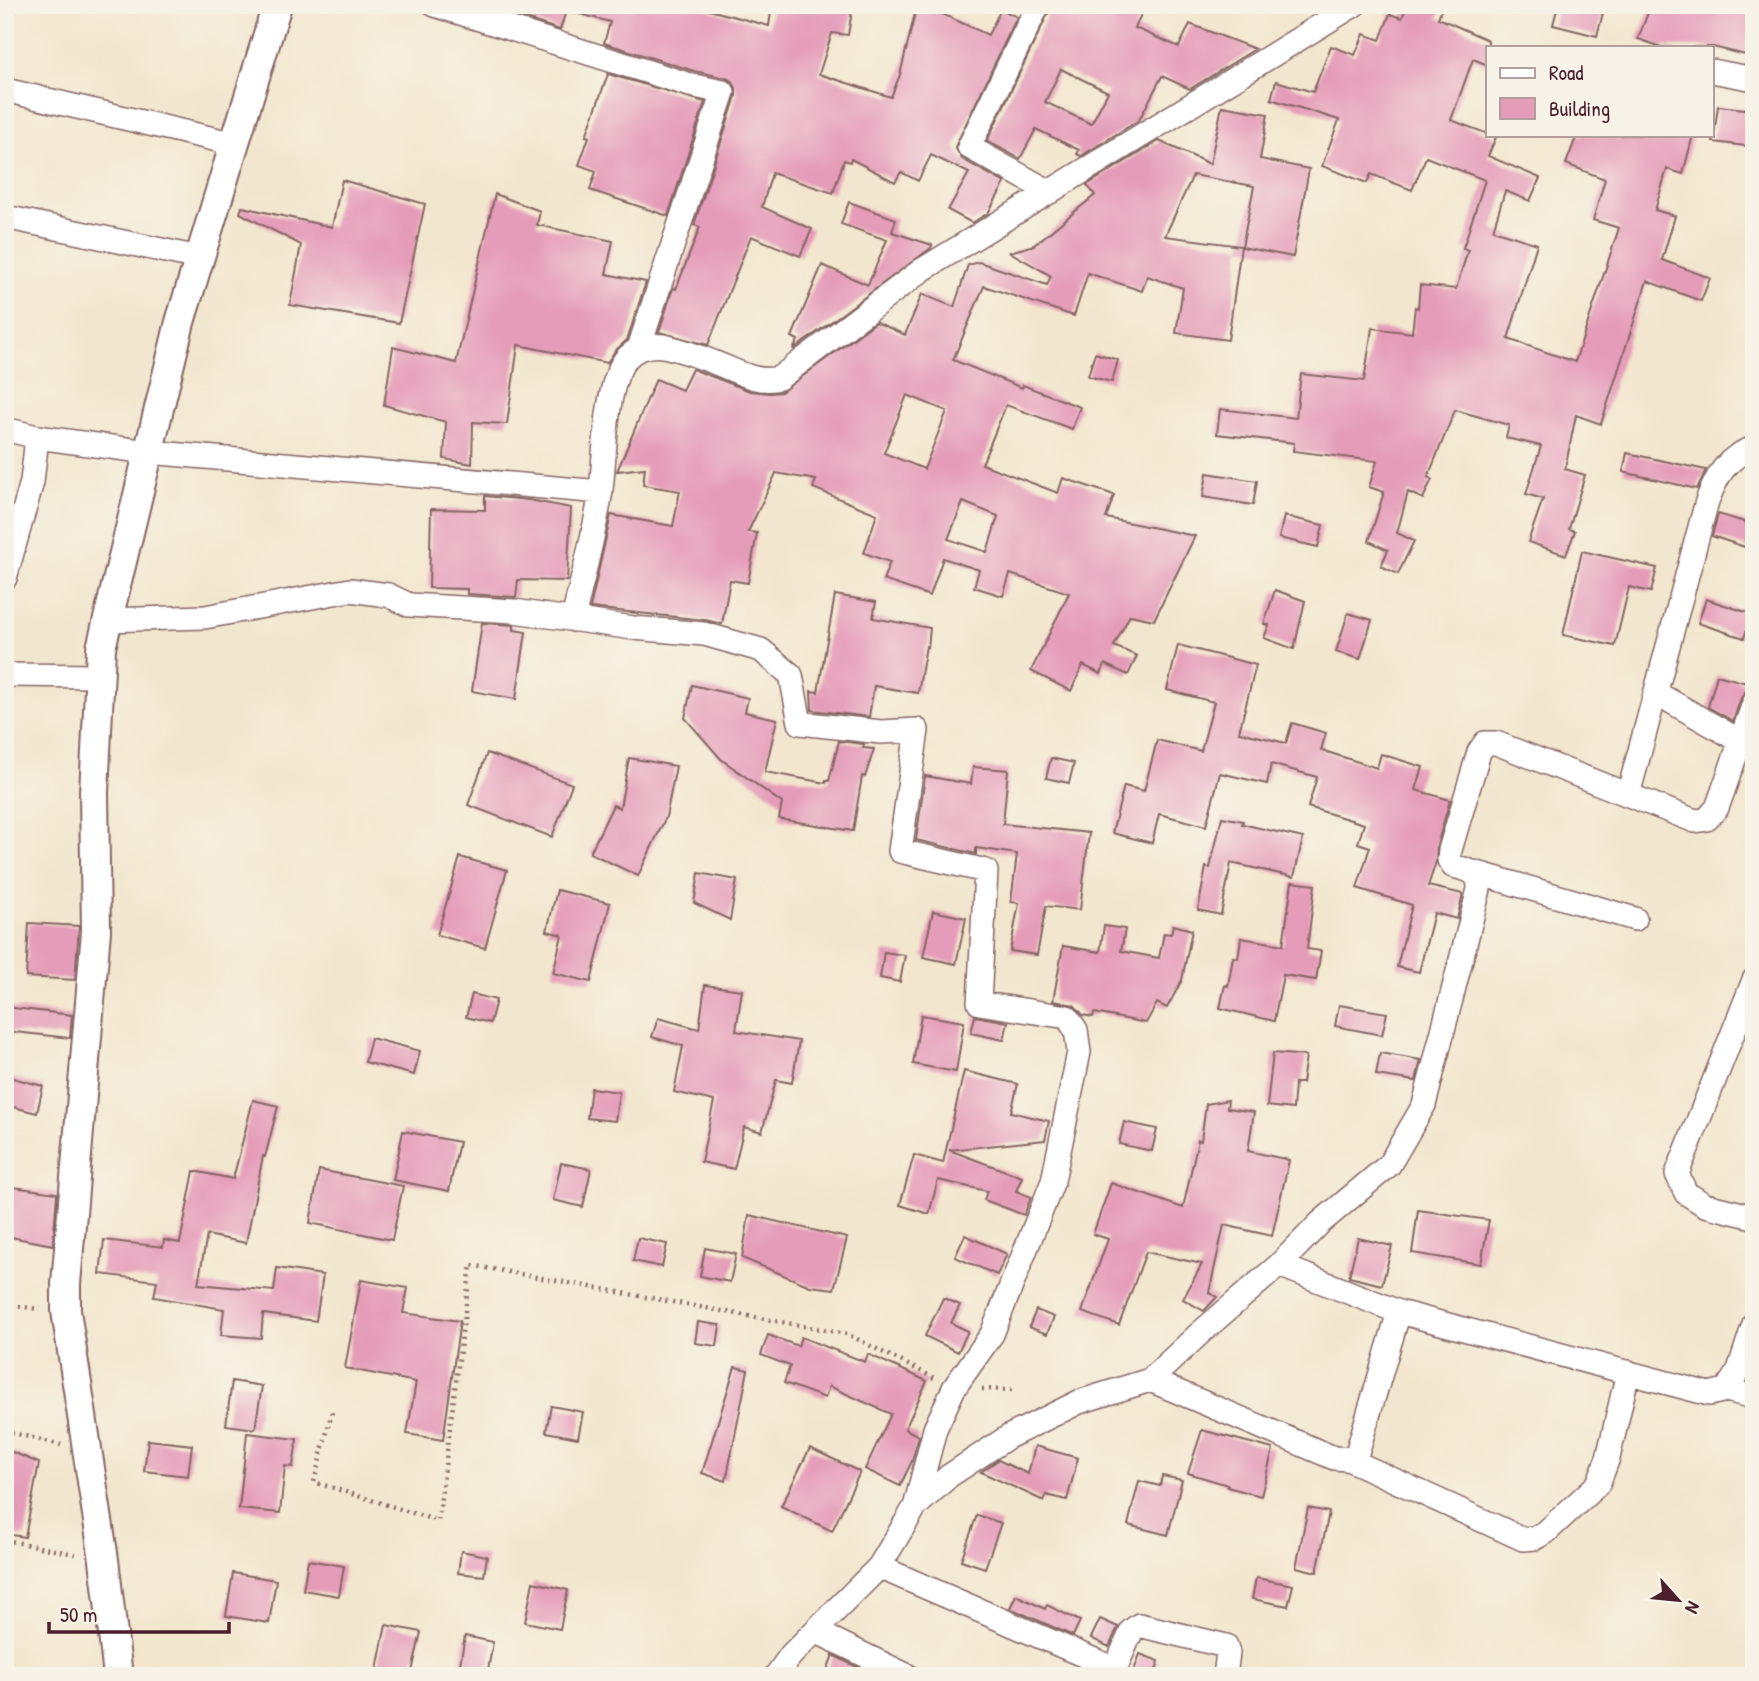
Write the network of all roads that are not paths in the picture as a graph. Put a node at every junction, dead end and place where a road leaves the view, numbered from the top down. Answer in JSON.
{"nodes":[{"id":1,"x":277,"y":5,"type":"edge"},
{"id":2,"x":435,"y":5,"type":"edge"},
{"id":3,"x":1038,"y":5,"type":"edge"},
{"id":4,"x":1354,"y":5,"type":"edge"},
{"id":5,"x":1714,"y":71,"type":"edge"},
{"id":6,"x":1754,"y":79,"type":"edge"},
{"id":7,"x":5,"y":90,"type":"edge"},
{"id":8,"x":235,"y":144,"type":"junction"},
{"id":9,"x":1050,"y":192,"type":"junction"},
{"id":10,"x":5,"y":217,"type":"edge"},
{"id":11,"x":199,"y":258,"type":"junction"},
{"id":12,"x":639,"y":348,"type":"junction"},
{"id":13,"x":5,"y":429,"type":"edge"},
{"id":14,"x":37,"y":437,"type":"junction"},
{"id":15,"x":1754,"y":448,"type":"edge"},
{"id":16,"x":148,"y":452,"type":"junction"},
{"id":17,"x":601,"y":492,"type":"junction"},
{"id":18,"x":5,"y":578,"type":"edge"},
{"id":19,"x":106,"y":620,"type":"junction"},
{"id":20,"x":573,"y":620,"type":"junction"},
{"id":21,"x":5,"y":675,"type":"edge"},
{"id":22,"x":100,"y":676,"type":"junction"},
{"id":23,"x":1656,"y":693,"type":"junction"},
{"id":24,"x":1754,"y":703,"type":"edge"},
{"id":25,"x":1747,"y":745,"type":"edge"},
{"id":26,"x":1628,"y":795,"type":"junction"},
{"id":27,"x":1474,"y":872,"type":"junction"},
{"id":28,"x":1634,"y":919,"type":"dead end"},
{"id":29,"x":1754,"y":980,"type":"edge"},
{"id":30,"x":1754,"y":1217,"type":"edge"},
{"id":31,"x":1279,"y":1265,"type":"junction"},
{"id":32,"x":1399,"y":1312,"type":"junction"},
{"id":33,"x":1754,"y":1324,"type":"edge"},
{"id":34,"x":1628,"y":1372,"type":"junction"},
{"id":35,"x":1150,"y":1380,"type":"junction"},
{"id":36,"x":1726,"y":1390,"type":"junction"},
{"id":37,"x":1754,"y":1397,"type":"edge"},
{"id":38,"x":1348,"y":1459,"type":"junction"},
{"id":39,"x":915,"y":1507,"type":"junction"},
{"id":40,"x":879,"y":1567,"type":"junction"},
{"id":41,"x":815,"y":1631,"type":"junction"},
{"id":42,"x":879,"y":1669,"type":"edge"},
{"id":43,"x":1113,"y":1673,"type":"edge"},
{"id":44,"x":118,"y":1676,"type":"edge"},
{"id":45,"x":776,"y":1676,"type":"edge"},
{"id":46,"x":908,"y":1676,"type":"edge"},
{"id":47,"x":1225,"y":1676,"type":"edge"}],
"edges":[{"from":1,"to":8,"type":"street"},
{"from":2,"to":12,"type":"street"},
{"from":3,"to":9,"type":"street"},
{"from":4,"to":9,"type":"street"},
{"from":5,"to":6,"type":"street"},
{"from":7,"to":8,"type":"street"},
{"from":8,"to":11,"type":"street"},
{"from":9,"to":12,"type":"street"},
{"from":10,"to":11,"type":"street"},
{"from":11,"to":16,"type":"street"},
{"from":12,"to":17,"type":"street"},
{"from":13,"to":14,"type":"street"},
{"from":14,"to":16,"type":"street"},
{"from":14,"to":18,"type":"street"},
{"from":15,"to":23,"type":"street"},
{"from":16,"to":17,"type":"street"},
{"from":16,"to":19,"type":"street"},
{"from":17,"to":20,"type":"street"},
{"from":19,"to":20,"type":"street"},
{"from":19,"to":22,"type":"street"},
{"from":20,"to":39,"type":"street"},
{"from":21,"to":22,"type":"street"},
{"from":22,"to":44,"type":"street"},
{"from":23,"to":25,"type":"street"},
{"from":23,"to":26,"type":"street"},
{"from":24,"to":25,"type":"street"},
{"from":25,"to":26,"type":"street"},
{"from":26,"to":27,"type":"street"},
{"from":27,"to":28,"type":"street"},
{"from":27,"to":31,"type":"street"},
{"from":29,"to":30,"type":"street"},
{"from":31,"to":32,"type":"street"},
{"from":31,"to":35,"type":"street"},
{"from":32,"to":34,"type":"street"},
{"from":32,"to":38,"type":"street"},
{"from":33,"to":36,"type":"street"},
{"from":34,"to":36,"type":"street"},
{"from":34,"to":38,"type":"street"},
{"from":35,"to":38,"type":"street"},
{"from":35,"to":39,"type":"street"},
{"from":36,"to":37,"type":"street"},
{"from":39,"to":40,"type":"street"},
{"from":40,"to":41,"type":"street"},
{"from":40,"to":43,"type":"street"},
{"from":41,"to":42,"type":"street"},
{"from":41,"to":45,"type":"street"},
{"from":42,"to":46,"type":"street"},
{"from":43,"to":47,"type":"street"}]}
